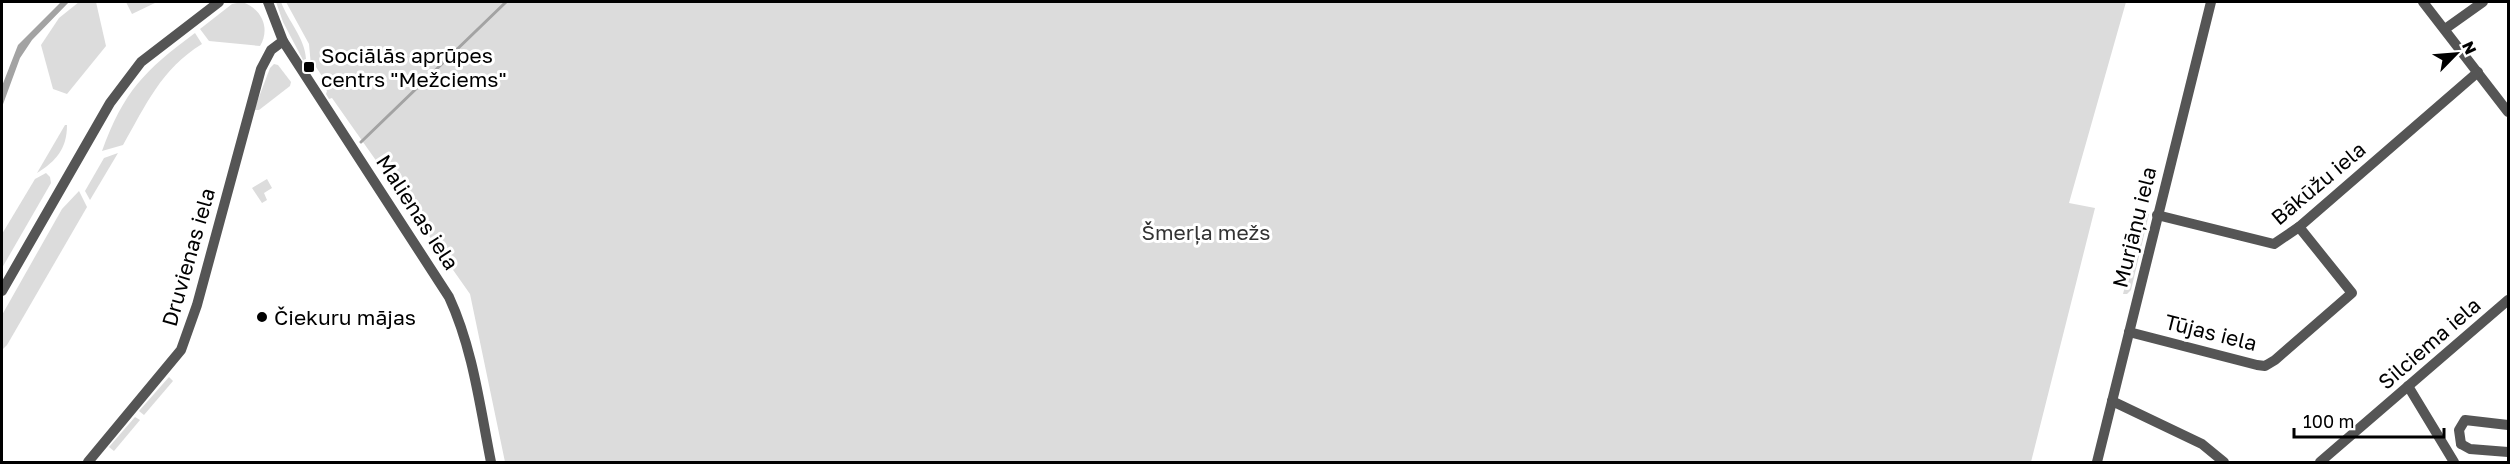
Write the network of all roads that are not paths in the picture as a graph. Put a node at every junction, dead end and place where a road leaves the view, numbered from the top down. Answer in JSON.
{"nodes":[{"id":1,"x":219,"y":2,"type":"edge"},
{"id":2,"x":268,"y":2,"type":"edge"},
{"id":3,"x":2211,"y":2,"type":"edge"},
{"id":4,"x":2423,"y":2,"type":"edge"},
{"id":5,"x":2483,"y":2,"type":"edge"},
{"id":6,"x":2445,"y":29,"type":"junction"},
{"id":7,"x":283,"y":41,"type":"junction"},
{"id":8,"x":2478,"y":72,"type":"junction"},
{"id":9,"x":2508,"y":112,"type":"edge"},
{"id":10,"x":2157,"y":214,"type":"junction"},
{"id":11,"x":2299,"y":227,"type":"junction"},
{"id":12,"x":2,"y":291,"type":"edge"},
{"id":13,"x":2508,"y":300,"type":"edge"},
{"id":14,"x":2129,"y":332,"type":"junction"},
{"id":15,"x":2408,"y":386,"type":"junction"},
{"id":16,"x":2112,"y":401,"type":"junction"},
{"id":17,"x":2508,"y":425,"type":"edge"},
{"id":18,"x":2461,"y":444,"type":"junction"},
{"id":19,"x":2447,"y":451,"type":"junction"},
{"id":20,"x":2508,"y":452,"type":"edge"},
{"id":21,"x":88,"y":462,"type":"edge"},
{"id":22,"x":491,"y":462,"type":"edge"},
{"id":23,"x":2097,"y":462,"type":"edge"},
{"id":24,"x":2223,"y":462,"type":"edge"},
{"id":25,"x":2320,"y":462,"type":"edge"},
{"id":26,"x":2454,"y":462,"type":"edge"}],
"edges":[{"from":1,"to":12,"type":"street"},
{"from":2,"to":7,"type":"street","name":"Malienas iela"},
{"from":3,"to":10,"type":"street","name":"Murjāņu iela"},
{"from":4,"to":6,"type":"street"},
{"from":5,"to":6,"type":"street"},
{"from":6,"to":8,"type":"street"},
{"from":7,"to":21,"type":"street","name":"Druvienas iela"},
{"from":7,"to":22,"type":"street","name":"Malienas iela"},
{"from":8,"to":9,"type":"street"},
{"from":8,"to":11,"type":"street","name":"Bākūžu iela"},
{"from":10,"to":11,"type":"street","name":"Bākūžu iela"},
{"from":10,"to":14,"type":"street","name":"Murjāņu iela"},
{"from":11,"to":14,"type":"street","name":"Tūjas iela"},
{"from":13,"to":15,"type":"street","name":"Silciema iela"},
{"from":14,"to":16,"type":"street","name":"Murjāņu iela"},
{"from":15,"to":19,"type":"street"},
{"from":15,"to":25,"type":"street","name":"Silciema iela"},
{"from":16,"to":23,"type":"street","name":"Murjāņu iela"},
{"from":16,"to":24,"type":"street"},
{"from":17,"to":18,"type":"street"},
{"from":18,"to":19,"type":"street"},
{"from":18,"to":20,"type":"street"},
{"from":19,"to":26,"type":"street"}]}
